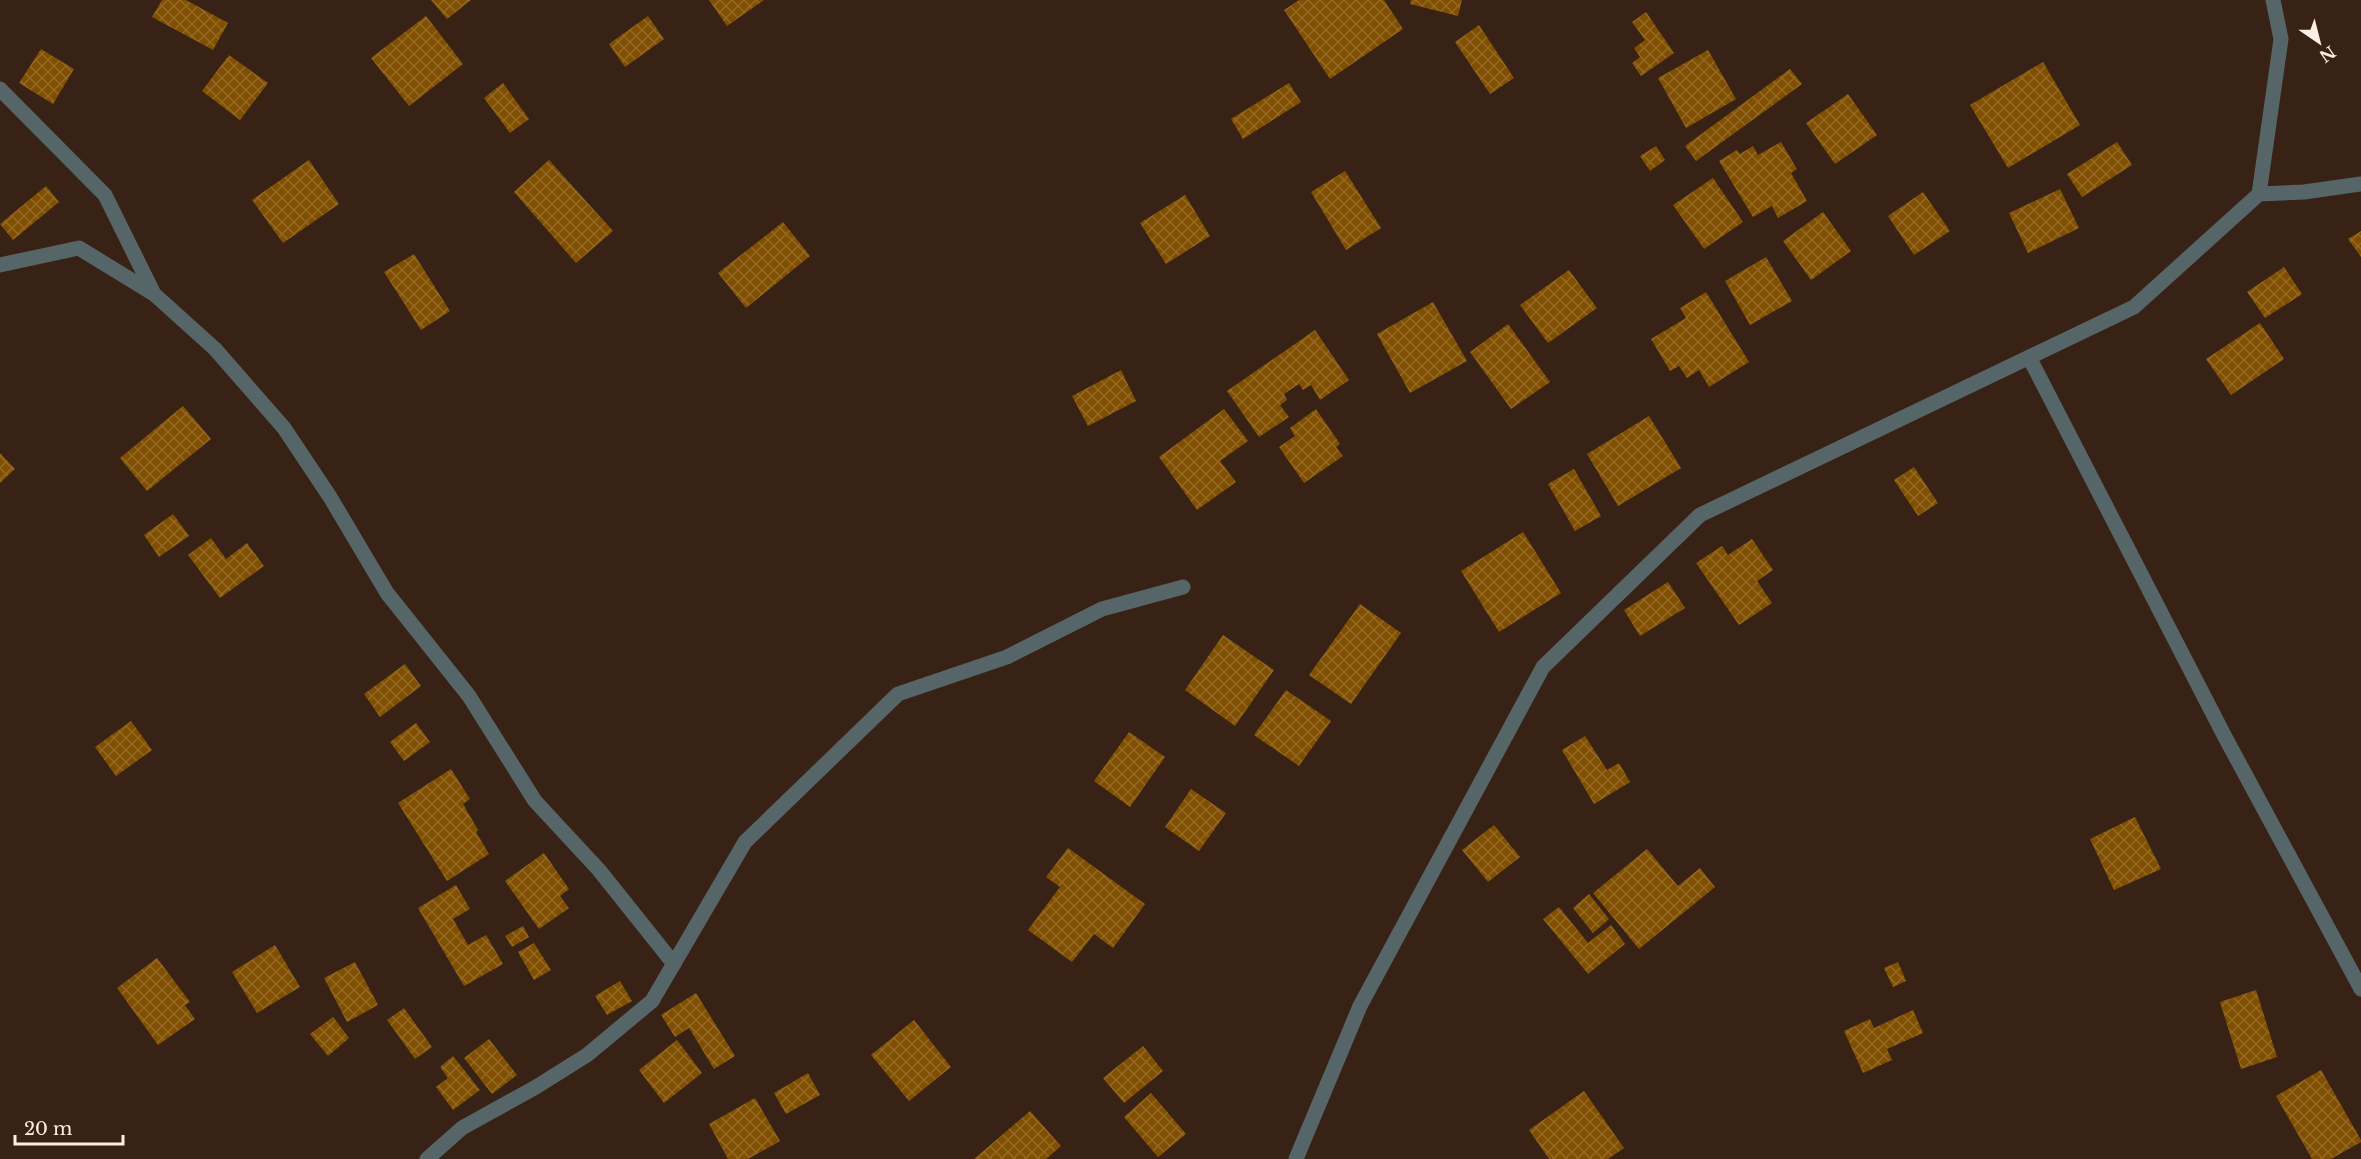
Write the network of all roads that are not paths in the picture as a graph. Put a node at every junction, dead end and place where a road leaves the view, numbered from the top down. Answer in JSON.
{"nodes":[{"id":1,"x":2273,"y":0,"type":"edge"},
{"id":2,"x":0,"y":89,"type":"edge"},
{"id":3,"x":2361,"y":184,"type":"edge"},
{"id":4,"x":2259,"y":194,"type":"junction"},
{"id":5,"x":0,"y":265,"type":"edge"},
{"id":6,"x":154,"y":294,"type":"junction"},
{"id":7,"x":2029,"y":357,"type":"junction"},
{"id":8,"x":1183,"y":587,"type":"dead end"},
{"id":9,"x":674,"y":964,"type":"junction"},
{"id":10,"x":2361,"y":989,"type":"edge"},
{"id":11,"x":427,"y":1159,"type":"edge"},
{"id":12,"x":1296,"y":1159,"type":"edge"}],
"edges":[{"from":1,"to":4,"type":"street"},
{"from":2,"to":6,"type":"street"},
{"from":3,"to":4,"type":"street"},
{"from":4,"to":7,"type":"street"},
{"from":5,"to":6,"type":"street"},
{"from":6,"to":9,"type":"street"},
{"from":7,"to":10,"type":"street"},
{"from":7,"to":12,"type":"street"},
{"from":8,"to":9,"type":"street"},
{"from":9,"to":11,"type":"street"}]}
